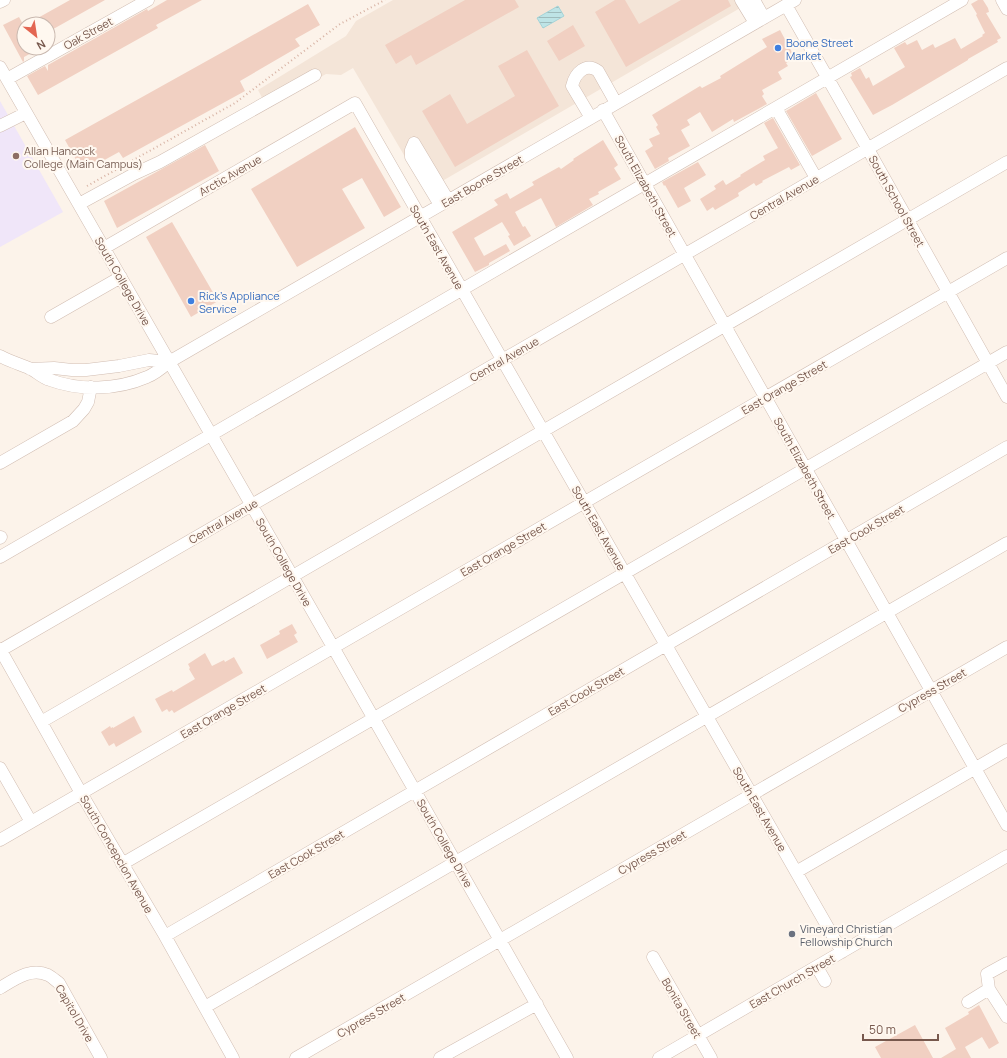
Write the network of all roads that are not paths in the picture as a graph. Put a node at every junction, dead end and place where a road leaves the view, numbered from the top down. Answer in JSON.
{"nodes":[{"id":1,"x":4,"y":0,"type":"edge"},
{"id":2,"x":148,"y":0,"type":"edge"},
{"id":3,"x":741,"y":0,"type":"edge"},
{"id":4,"x":754,"y":0,"type":"edge"},
{"id":5,"x":962,"y":0,"type":"edge"},
{"id":6,"x":1002,"y":0,"type":"edge"},
{"id":7,"x":0,"y":2,"type":"edge"},
{"id":8,"x":790,"y":3,"type":"edge"},
{"id":9,"x":1007,"y":10,"type":"edge"},
{"id":10,"x":760,"y":20,"type":"junction"},
{"id":11,"x":0,"y":67,"type":"edge"},
{"id":12,"x":1007,"y":68,"type":"edge"},
{"id":13,"x":315,"y":75,"type":"dead end"},
{"id":14,"x":828,"y":78,"type":"junction"},
{"id":15,"x":7,"y":79,"type":"junction"},
{"id":16,"x":355,"y":103,"type":"joint"},
{"id":17,"x":616,"y":103,"type":"junction"},
{"id":18,"x":776,"y":108,"type":"junction"},
{"id":19,"x":603,"y":110,"type":"junction"},
{"id":20,"x":26,"y":113,"type":"junction"},
{"id":21,"x":591,"y":118,"type":"junction"},
{"id":22,"x":0,"y":126,"type":"edge"},
{"id":23,"x":867,"y":149,"type":"junction"},
{"id":24,"x":1007,"y":162,"type":"edge"},
{"id":25,"x":423,"y":166,"type":"dead end"},
{"id":26,"x":816,"y":178,"type":"junction"},
{"id":27,"x":645,"y":184,"type":"junction"},
{"id":28,"x":444,"y":202,"type":"junction"},
{"id":29,"x":79,"y":204,"type":"junction"},
{"id":30,"x":420,"y":216,"type":"junction"},
{"id":31,"x":907,"y":219,"type":"junction"},
{"id":32,"x":104,"y":248,"type":"junction"},
{"id":33,"x":685,"y":255,"type":"junction"},
{"id":34,"x":1007,"y":258,"type":"edge"},
{"id":35,"x":121,"y":277,"type":"junction"},
{"id":36,"x":462,"y":290,"type":"junction"},
{"id":37,"x":948,"y":292,"type":"junction"},
{"id":38,"x":51,"y":317,"type":"dead end"},
{"id":39,"x":725,"y":325,"type":"junction"},
{"id":40,"x":1007,"y":352,"type":"edge"},
{"id":41,"x":0,"y":356,"type":"edge"},
{"id":42,"x":502,"y":360,"type":"junction"},
{"id":43,"x":169,"y":362,"type":"junction"},
{"id":44,"x":988,"y":363,"type":"junction"},
{"id":45,"x":30,"y":369,"type":"junction"},
{"id":46,"x":91,"y":387,"type":"junction"},
{"id":47,"x":1007,"y":397,"type":"edge"},
{"id":48,"x":766,"y":398,"type":"junction"},
{"id":49,"x":543,"y":431,"type":"junction"},
{"id":50,"x":212,"y":435,"type":"junction"},
{"id":51,"x":1007,"y":447,"type":"edge"},
{"id":52,"x":0,"y":463,"type":"edge"},
{"id":53,"x":806,"y":469,"type":"junction"},
{"id":54,"x":584,"y":502,"type":"junction"},
{"id":55,"x":252,"y":505,"type":"junction"},
{"id":56,"x":846,"y":540,"type":"junction"},
{"id":57,"x":1007,"y":543,"type":"edge"},
{"id":58,"x":0,"y":557,"type":"edge"},
{"id":59,"x":625,"y":573,"type":"junction"},
{"id":60,"x":292,"y":576,"type":"junction"},
{"id":61,"x":887,"y":613,"type":"junction"},
{"id":62,"x":666,"y":645,"type":"junction"},
{"id":63,"x":333,"y":647,"type":"junction"},
{"id":64,"x":1007,"y":647,"type":"edge"},
{"id":65,"x":0,"y":650,"type":"edge"},
{"id":66,"x":931,"y":691,"type":"junction"},
{"id":67,"x":707,"y":717,"type":"junction"},
{"id":68,"x":374,"y":718,"type":"junction"},
{"id":69,"x":41,"y":722,"type":"junction"},
{"id":70,"x":1007,"y":750,"type":"edge"},
{"id":71,"x":0,"y":768,"type":"edge"},
{"id":72,"x":975,"y":768,"type":"junction"},
{"id":73,"x":415,"y":791,"type":"junction"},
{"id":74,"x":81,"y":793,"type":"junction"},
{"id":75,"x":752,"y":795,"type":"junction"},
{"id":76,"x":31,"y":822,"type":"junction"},
{"id":77,"x":1007,"y":825,"type":"edge"},
{"id":78,"x":0,"y":840,"type":"edge"},
{"id":79,"x":1007,"y":856,"type":"edge"},
{"id":80,"x":456,"y":862,"type":"junction"},
{"id":81,"x":122,"y":864,"type":"junction"},
{"id":82,"x":796,"y":872,"type":"junction"},
{"id":83,"x":165,"y":936,"type":"junction"},
{"id":84,"x":501,"y":940,"type":"junction"},
{"id":85,"x":842,"y":952,"type":"junction"},
{"id":86,"x":653,"y":957,"type":"dead end"},
{"id":87,"x":1007,"y":963,"type":"edge"},
{"id":88,"x":817,"y":967,"type":"junction"},
{"id":89,"x":825,"y":981,"type":"dead end"},
{"id":90,"x":0,"y":988,"type":"edge"},
{"id":91,"x":989,"y":989,"type":"junction"},
{"id":92,"x":968,"y":1002,"type":"dead end"},
{"id":93,"x":536,"y":1004,"type":"junction"},
{"id":94,"x":205,"y":1007,"type":"junction"},
{"id":95,"x":1007,"y":1017,"type":"edge"},
{"id":96,"x":698,"y":1036,"type":"junction"},
{"id":97,"x":101,"y":1058,"type":"edge"},
{"id":98,"x":233,"y":1058,"type":"edge"},
{"id":99,"x":296,"y":1058,"type":"edge"},
{"id":100,"x":440,"y":1058,"type":"edge"},
{"id":101,"x":567,"y":1058,"type":"edge"},
{"id":102,"x":659,"y":1058,"type":"edge"},
{"id":103,"x":711,"y":1058,"type":"edge"}],
"edges":[{"from":1,"to":7,"type":"street"},
{"from":2,"to":15,"type":"street","name":"Oak Street"},
{"from":3,"to":10,"type":"street"},
{"from":4,"to":10,"type":"street"},
{"from":5,"to":14,"type":"street"},
{"from":6,"to":9,"type":"street"},
{"from":8,"to":10,"type":"street","name":"East Boone Street"},
{"from":8,"to":14,"type":"street","name":"South School Street"},
{"from":10,"to":17,"type":"street","name":"East Boone Street"},
{"from":11,"to":15,"type":"street","name":"South College Drive"},
{"from":12,"to":23,"type":"street","name":"Central Avenue"},
{"from":13,"to":29,"type":"street"},
{"from":14,"to":18,"type":"street"},
{"from":14,"to":23,"type":"street","name":"South School Street"},
{"from":15,"to":20,"type":"street","name":"South College Drive"},
{"from":16,"to":30,"type":"street","name":"South East Avenue"},
{"from":16,"to":32,"type":"street","name":"Arctic Avenue"},
{"from":17,"to":19,"type":"street","name":"East Boone Street"},
{"from":17,"to":21,"type":"street"},
{"from":18,"to":26,"type":"street"},
{"from":18,"to":27,"type":"street"},
{"from":19,"to":21,"type":"street","name":"East Boone Street"},
{"from":19,"to":27,"type":"street","name":"South Elizabeth Street"},
{"from":20,"to":22,"type":"street"},
{"from":20,"to":29,"type":"street","name":"South College Drive"},
{"from":21,"to":28,"type":"street","name":"East Boone Street"},
{"from":23,"to":26,"type":"street","name":"Central Avenue"},
{"from":23,"to":31,"type":"street","name":"South School Street"},
{"from":24,"to":31,"type":"street"},
{"from":25,"to":28,"type":"street"},
{"from":26,"to":33,"type":"street","name":"Central Avenue"},
{"from":27,"to":33,"type":"street","name":"South Elizabeth Street"},
{"from":27,"to":36,"type":"street"},
{"from":28,"to":30,"type":"street","name":"East Boone Street"},
{"from":29,"to":32,"type":"street","name":"South College Drive"},
{"from":30,"to":36,"type":"street","name":"South East Avenue"},
{"from":30,"to":43,"type":"street","name":"East Boone Street"},
{"from":31,"to":37,"type":"street","name":"South School Street"},
{"from":31,"to":39,"type":"street"},
{"from":32,"to":35,"type":"street","name":"South College Drive"},
{"from":33,"to":39,"type":"street","name":"South Elizabeth Street"},
{"from":33,"to":42,"type":"street","name":"Central Avenue"},
{"from":34,"to":37,"type":"street","name":"East Orange Street"},
{"from":35,"to":38,"type":"street"},
{"from":35,"to":43,"type":"street","name":"South College Drive"},
{"from":36,"to":42,"type":"street","name":"South East Avenue"},
{"from":36,"to":50,"type":"street"},
{"from":37,"to":44,"type":"street","name":"South School Street"},
{"from":37,"to":48,"type":"street","name":"East Orange Street"},
{"from":39,"to":48,"type":"street","name":"South Elizabeth Street"},
{"from":39,"to":49,"type":"street"},
{"from":40,"to":44,"type":"street"},
{"from":41,"to":45,"type":"street","name":"East Boone Street"},
{"from":42,"to":49,"type":"street","name":"South East Avenue"},
{"from":42,"to":55,"type":"street","name":"Central Avenue"},
{"from":43,"to":45,"type":"street"},
{"from":43,"to":46,"type":"street","name":"East Boone Street"},
{"from":43,"to":50,"type":"street","name":"South College Drive"},
{"from":44,"to":47,"type":"street","name":"South School Street"},
{"from":44,"to":53,"type":"street"},
{"from":45,"to":46,"type":"street","name":"East Boone Street"},
{"from":46,"to":52,"type":"street"},
{"from":48,"to":53,"type":"street","name":"South Elizabeth Street"},
{"from":48,"to":54,"type":"street","name":"East Orange Street"},
{"from":49,"to":54,"type":"street","name":"South East Avenue"},
{"from":49,"to":60,"type":"street"},
{"from":50,"to":55,"type":"street","name":"South College Drive"},
{"from":50,"to":58,"type":"street"},
{"from":51,"to":56,"type":"street","name":"East Cook Street"},
{"from":53,"to":56,"type":"street","name":"South Elizabeth Street"},
{"from":53,"to":59,"type":"street"},
{"from":54,"to":59,"type":"street","name":"South East Avenue"},
{"from":54,"to":63,"type":"street","name":"East Orange Street"},
{"from":55,"to":60,"type":"street","name":"South College Drive"},
{"from":55,"to":65,"type":"street","name":"Central Avenue"},
{"from":56,"to":61,"type":"street","name":"South Elizabeth Street"},
{"from":56,"to":62,"type":"street","name":"East Cook Street"},
{"from":57,"to":61,"type":"street"},
{"from":59,"to":62,"type":"street","name":"South East Avenue"},
{"from":59,"to":68,"type":"street"},
{"from":60,"to":63,"type":"street","name":"South College Drive"},
{"from":60,"to":69,"type":"street"},
{"from":61,"to":66,"type":"street","name":"South Elizabeth Street"},
{"from":61,"to":67,"type":"street"},
{"from":62,"to":67,"type":"street","name":"South East Avenue"},
{"from":62,"to":73,"type":"street","name":"East Cook Street"},
{"from":63,"to":68,"type":"street","name":"South College Drive"},
{"from":63,"to":74,"type":"street","name":"East Orange Street"},
{"from":64,"to":66,"type":"street","name":"Cypress Street"},
{"from":65,"to":69,"type":"street","name":"South Concepcion Avenue"},
{"from":66,"to":72,"type":"street","name":"South Elizabeth Street"},
{"from":66,"to":75,"type":"street","name":"Cypress Street"},
{"from":67,"to":75,"type":"street","name":"South East Avenue"},
{"from":67,"to":80,"type":"street"},
{"from":68,"to":73,"type":"street","name":"South College Drive"},
{"from":68,"to":81,"type":"street"},
{"from":69,"to":74,"type":"street","name":"South Concepcion Avenue"},
{"from":70,"to":72,"type":"street"},
{"from":71,"to":76,"type":"street"},
{"from":72,"to":77,"type":"street","name":"South Elizabeth Street"},
{"from":72,"to":82,"type":"street"},
{"from":73,"to":80,"type":"street","name":"South College Drive"},
{"from":73,"to":83,"type":"street","name":"East Cook Street"},
{"from":74,"to":76,"type":"street","name":"East Orange Street"},
{"from":74,"to":81,"type":"street","name":"South Concepcion Avenue"},
{"from":75,"to":82,"type":"street","name":"South East Avenue"},
{"from":75,"to":84,"type":"street","name":"Cypress Street"},
{"from":76,"to":78,"type":"street","name":"East Orange Street"},
{"from":79,"to":85,"type":"street","name":"East Church Street"},
{"from":80,"to":84,"type":"street","name":"South College Drive"},
{"from":80,"to":94,"type":"street"},
{"from":81,"to":83,"type":"street","name":"South Concepcion Avenue"},
{"from":82,"to":85,"type":"street","name":"South East Avenue"},
{"from":83,"to":94,"type":"street","name":"South Concepcion Avenue"},
{"from":84,"to":93,"type":"street","name":"South College Drive"},
{"from":84,"to":99,"type":"street","name":"Cypress Street"},
{"from":85,"to":88,"type":"street","name":"East Church Street"},
{"from":86,"to":96,"type":"street","name":"Bonita Street"},
{"from":87,"to":91,"type":"street"},
{"from":88,"to":89,"type":"street"},
{"from":88,"to":96,"type":"street","name":"East Church Street"},
{"from":90,"to":97,"type":"street","name":"Capitol Drive"},
{"from":91,"to":92,"type":"street"},
{"from":91,"to":95,"type":"street"},
{"from":93,"to":100,"type":"street"},
{"from":93,"to":101,"type":"street","name":"South College Drive"},
{"from":94,"to":98,"type":"street","name":"South Concepcion Avenue"},
{"from":96,"to":102,"type":"street","name":"East Church Street"},
{"from":96,"to":103,"type":"street","name":"Bonita Street"}]}
